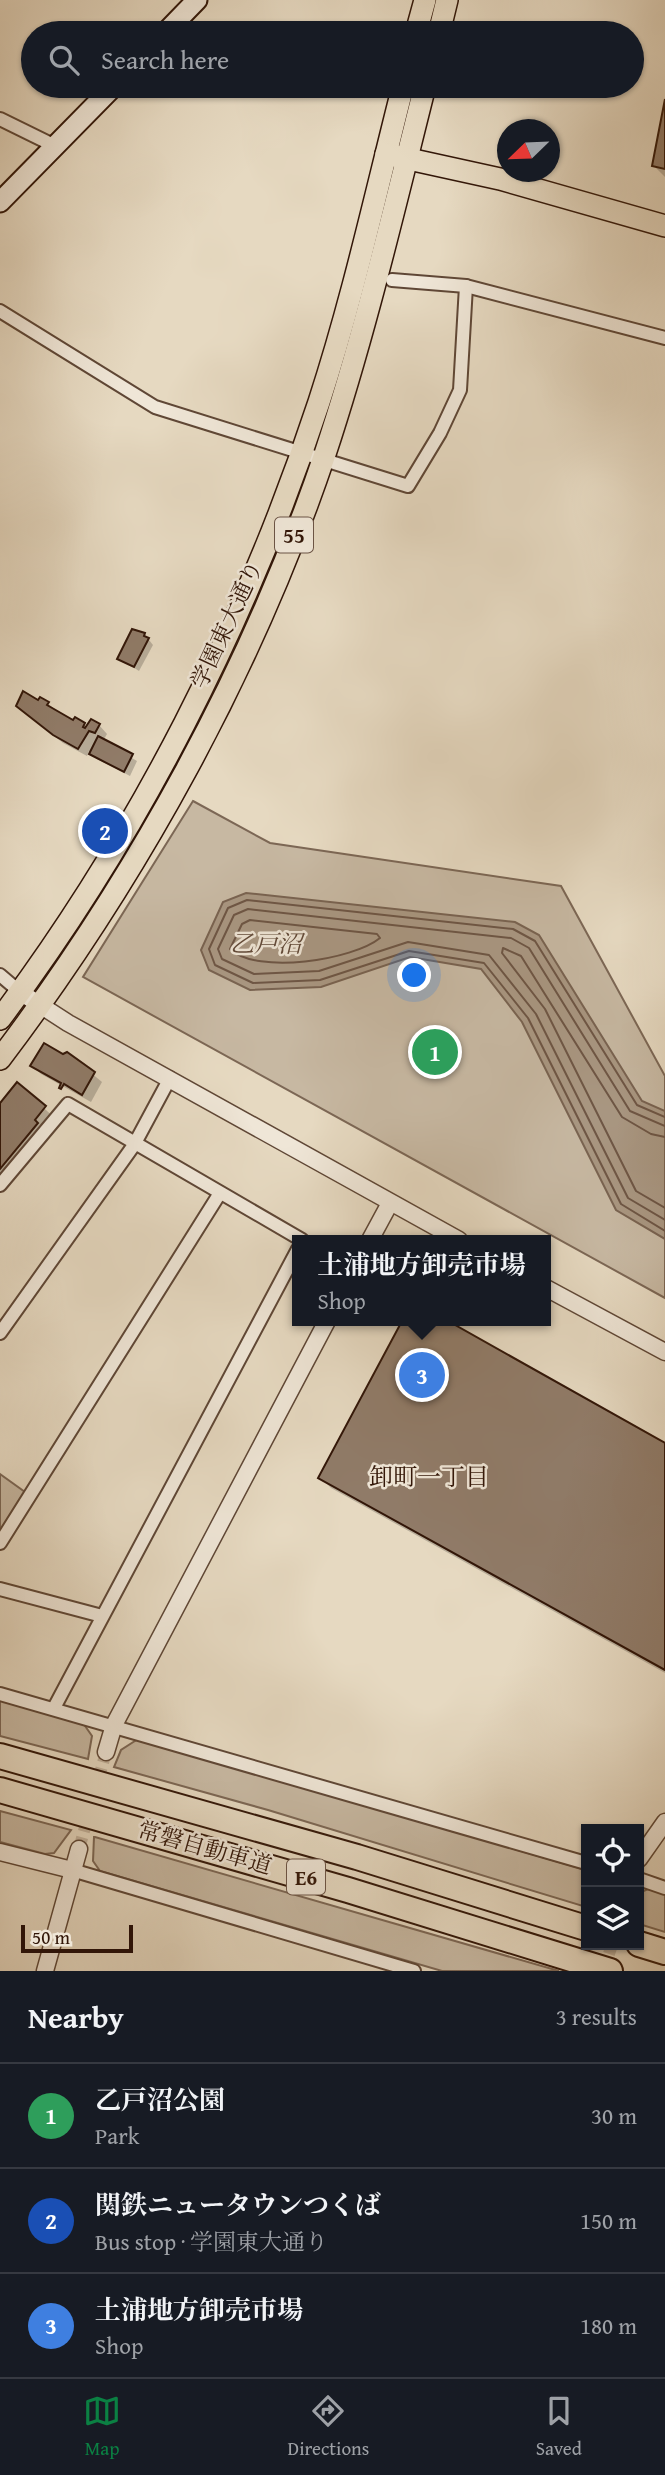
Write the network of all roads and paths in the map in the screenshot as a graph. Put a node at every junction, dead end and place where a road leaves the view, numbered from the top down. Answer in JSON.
{"nodes":[{"id":1,"x":197,"y":0,"type":"edge"},
{"id":2,"x":425,"y":0,"type":"edge"},
{"id":3,"x":447,"y":0,"type":"edge"},
{"id":4,"x":177,"y":21,"type":"edge"},
{"id":5,"x":419,"y":21,"type":"edge"},
{"id":6,"x":442,"y":21,"type":"edge"},
{"id":7,"x":102,"y":98,"type":"edge"},
{"id":8,"x":400,"y":98,"type":"edge"},
{"id":9,"x":422,"y":98,"type":"edge"},
{"id":10,"x":0,"y":119,"type":"edge"},
{"id":11,"x":55,"y":146,"type":"junction"},
{"id":12,"x":386,"y":154,"type":"junction"},
{"id":13,"x":407,"y":159,"type":"junction"},
{"id":14,"x":0,"y":202,"type":"edge"},
{"id":15,"x":665,"y":226,"type":"edge"},
{"id":16,"x":392,"y":280,"type":"dead end"},
{"id":17,"x":466,"y":286,"type":"junction"},
{"id":18,"x":0,"y":311,"type":"edge"},
{"id":19,"x":665,"y":338,"type":"edge"},
{"id":20,"x":300,"y":454,"type":"junction"},
{"id":21,"x":324,"y":457,"type":"junction"},
{"id":22,"x":0,"y":975,"type":"edge"},
{"id":23,"x":20,"y":992,"type":"junction"},
{"id":24,"x":41,"y":1006,"type":"junction"},
{"id":25,"x":0,"y":1019,"type":"edge"},
{"id":26,"x":0,"y":1059,"type":"edge"},
{"id":27,"x":170,"y":1078,"type":"junction"},
{"id":28,"x":134,"y":1145,"type":"junction"},
{"id":29,"x":0,"y":1185,"type":"edge"},
{"id":30,"x":220,"y":1193,"type":"junction"},
{"id":31,"x":390,"y":1203,"type":"junction"},
{"id":32,"x":293,"y":1235,"type":"edge"},
{"id":33,"x":373,"y":1235,"type":"edge"},
{"id":34,"x":450,"y":1235,"type":"edge"},
{"id":35,"x":292,"y":1260,"type":"edge"},
{"id":36,"x":551,"y":1290,"type":"edge"},
{"id":37,"x":324,"y":1326,"type":"edge"},
{"id":38,"x":0,"y":1333,"type":"edge"},
{"id":39,"x":665,"y":1352,"type":"edge"},
{"id":40,"x":0,"y":1543,"type":"edge"},
{"id":41,"x":0,"y":1589,"type":"edge"},
{"id":42,"x":102,"y":1616,"type":"junction"},
{"id":43,"x":0,"y":1694,"type":"edge"},
{"id":44,"x":54,"y":1708,"type":"junction"},
{"id":45,"x":114,"y":1725,"type":"junction"},
{"id":46,"x":106,"y":1752,"type":"tunnel mouth"},
{"id":47,"x":0,"y":1756,"type":"edge"},
{"id":48,"x":0,"y":1790,"type":"edge"},
{"id":49,"x":665,"y":1822,"type":"edge"},
{"id":50,"x":79,"y":1849,"type":"tunnel mouth"},
{"id":51,"x":0,"y":1852,"type":"edge"},
{"id":52,"x":644,"y":1852,"type":"edge"},
{"id":53,"x":581,"y":1862,"type":"edge"},
{"id":54,"x":72,"y":1870,"type":"junction"},
{"id":55,"x":644,"y":1881,"type":"edge"},
{"id":56,"x":665,"y":1888,"type":"edge"},
{"id":57,"x":581,"y":1926,"type":"edge"},
{"id":58,"x":644,"y":1946,"type":"edge"},
{"id":59,"x":665,"y":1952,"type":"edge"},
{"id":60,"x":45,"y":1971,"type":"edge"},
{"id":61,"x":414,"y":1971,"type":"edge"},
{"id":62,"x":610,"y":1971,"type":"edge"}],
"edges":[{"from":1,"to":4,"type":"main road"},
{"from":2,"to":5,"type":"main road"},
{"from":3,"to":6,"type":"main road"},
{"from":7,"to":11,"type":"main road"},
{"from":8,"to":12,"type":"main road","name":"学園東大通り","number":"55"},
{"from":9,"to":13,"type":"main road","name":"学園東大通り","number":"55"},
{"from":10,"to":11,"type":"street"},
{"from":11,"to":14,"type":"main road"},
{"from":12,"to":13,"type":"main road"},
{"from":12,"to":20,"type":"main road","name":"学園東大通り","number":"55"},
{"from":13,"to":15,"type":"main road"},
{"from":13,"to":21,"type":"main road","name":"学園東大通り","number":"55"},
{"from":16,"to":17,"type":"street"},
{"from":17,"to":19,"type":"street"},
{"from":17,"to":21,"type":"street"},
{"from":18,"to":20,"type":"street"},
{"from":20,"to":21,"type":"street"},
{"from":20,"to":23,"type":"main road","name":"学園東大通り","number":"55"},
{"from":21,"to":24,"type":"main road","name":"学園東大通り","number":"55"},
{"from":22,"to":23,"type":"street"},
{"from":23,"to":24,"type":"street"},
{"from":23,"to":25,"type":"main road","name":"学園東大通り","number":"55"},
{"from":24,"to":26,"type":"main road","name":"学園東大通り","number":"55"},
{"from":24,"to":27,"type":"street"},
{"from":27,"to":28,"type":"street"},
{"from":27,"to":31,"type":"street"},
{"from":28,"to":29,"type":"street"},
{"from":28,"to":30,"type":"street"},
{"from":28,"to":38,"type":"street"},
{"from":30,"to":32,"type":"street"},
{"from":30,"to":40,"type":"street"},
{"from":31,"to":33,"type":"street"},
{"from":31,"to":34,"type":"street"},
{"from":35,"to":42,"type":"street"},
{"from":36,"to":39,"type":"street"},
{"from":37,"to":45,"type":"street"},
{"from":41,"to":42,"type":"street"},
{"from":42,"to":44,"type":"street"},
{"from":43,"to":44,"type":"street"},
{"from":44,"to":45,"type":"street"},
{"from":45,"to":46,"type":"street"},
{"from":45,"to":53,"type":"street"},
{"from":47,"to":57,"type":"highway","name":"常磐自動車道","number":"E6"},
{"from":48,"to":62,"type":"highway","name":"常磐自動車道","number":"E6"},
{"from":49,"to":52,"type":"street"},
{"from":50,"to":54,"type":"street"},
{"from":51,"to":54,"type":"street"},
{"from":54,"to":60,"type":"street"},
{"from":54,"to":61,"type":"street"},
{"from":55,"to":56,"type":"street"},
{"from":58,"to":59,"type":"highway"}]}
